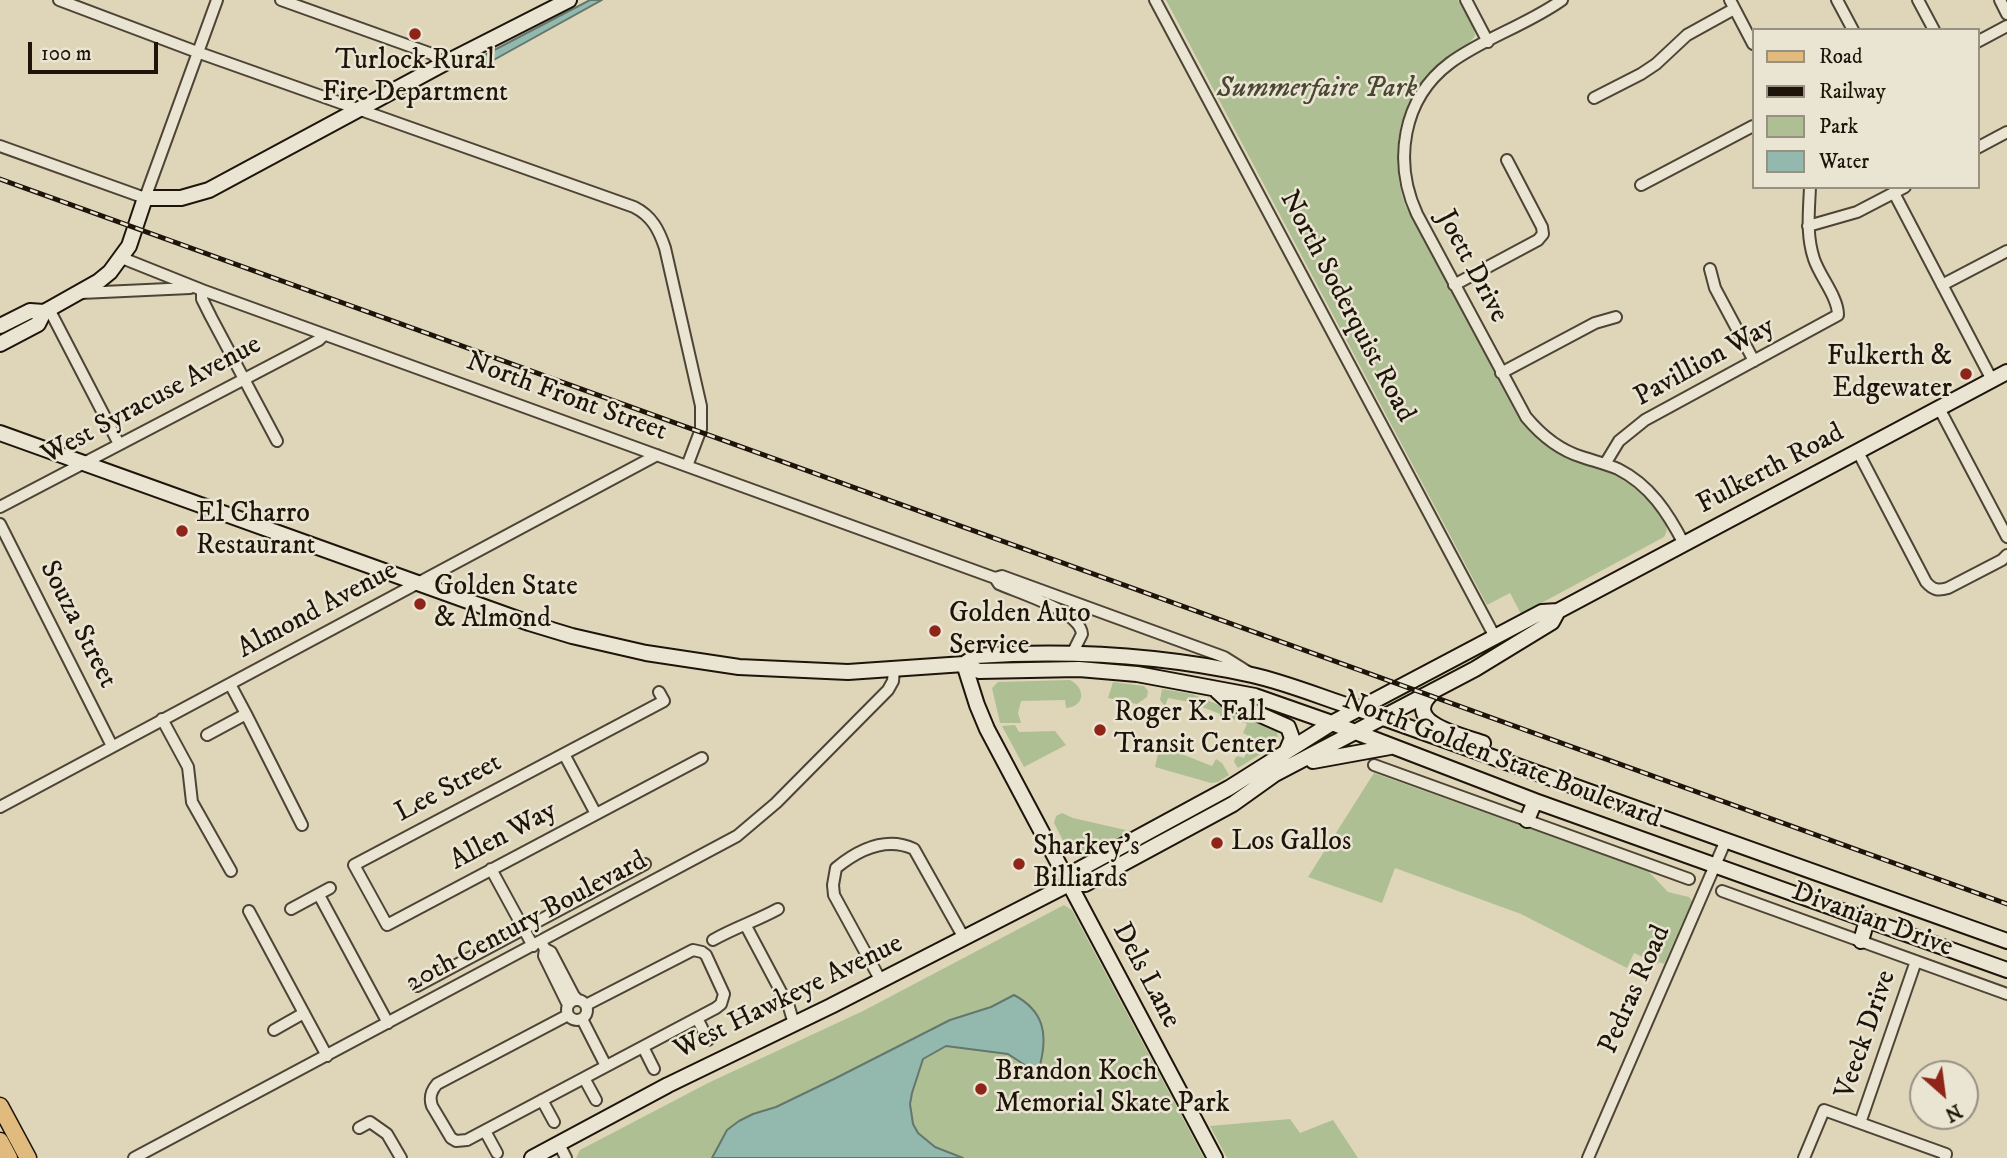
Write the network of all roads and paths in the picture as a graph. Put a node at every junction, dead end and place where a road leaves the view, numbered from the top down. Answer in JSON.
{"nodes":[{"id":1,"x":59,"y":0,"type":"edge"},
{"id":2,"x":218,"y":0,"type":"edge"},
{"id":3,"x":281,"y":0,"type":"edge"},
{"id":4,"x":569,"y":0,"type":"edge"},
{"id":5,"x":1155,"y":0,"type":"edge"},
{"id":6,"x":1466,"y":0,"type":"edge"},
{"id":7,"x":1562,"y":0,"type":"edge"},
{"id":8,"x":1837,"y":0,"type":"edge"},
{"id":9,"x":1918,"y":0,"type":"edge"},
{"id":10,"x":2000,"y":0,"type":"edge"},
{"id":11,"x":1732,"y":4,"type":"edge"},
{"id":12,"x":2007,"y":14,"type":"edge"},
{"id":13,"x":2007,"y":26,"type":"edge"},
{"id":14,"x":1852,"y":28,"type":"edge"},
{"id":15,"x":1933,"y":28,"type":"edge"},
{"id":16,"x":1979,"y":41,"type":"edge"},
{"id":17,"x":1488,"y":42,"type":"junction"},
{"id":18,"x":1752,"y":42,"type":"edge"},
{"id":19,"x":197,"y":52,"type":"junction"},
{"id":20,"x":443,"y":64,"type":"junction"},
{"id":21,"x":1594,"y":98,"type":"dead end"},
{"id":22,"x":359,"y":109,"type":"junction"},
{"id":23,"x":1752,"y":127,"type":"edge"},
{"id":24,"x":2007,"y":132,"type":"edge"},
{"id":25,"x":0,"y":146,"type":"edge"},
{"id":26,"x":1979,"y":147,"type":"edge"},
{"id":27,"x":1507,"y":160,"type":"dead end"},
{"id":28,"x":1642,"y":185,"type":"dead end"},
{"id":29,"x":1810,"y":189,"type":"edge"},
{"id":30,"x":1901,"y":189,"type":"edge"},
{"id":31,"x":1894,"y":193,"type":"junction"},
{"id":32,"x":145,"y":198,"type":"junction"},
{"id":33,"x":1808,"y":226,"type":"junction"},
{"id":34,"x":2007,"y":251,"type":"edge"},
{"id":35,"x":122,"y":258,"type":"junction"},
{"id":36,"x":1710,"y":269,"type":"dead end"},
{"id":37,"x":1454,"y":285,"type":"junction"},
{"id":38,"x":1942,"y":285,"type":"junction"},
{"id":39,"x":198,"y":289,"type":"junction"},
{"id":40,"x":78,"y":293,"type":"junction"},
{"id":41,"x":46,"y":310,"type":"junction"},
{"id":42,"x":1616,"y":317,"type":"dead end"},
{"id":43,"x":0,"y":326,"type":"edge"},
{"id":44,"x":324,"y":335,"type":"junction"},
{"id":45,"x":0,"y":344,"type":"edge"},
{"id":46,"x":1754,"y":361,"type":"junction"},
{"id":47,"x":2007,"y":372,"type":"edge"},
{"id":48,"x":1501,"y":373,"type":"junction"},
{"id":49,"x":244,"y":379,"type":"junction"},
{"id":50,"x":1992,"y":380,"type":"junction"},
{"id":51,"x":1939,"y":408,"type":"junction"},
{"id":52,"x":0,"y":433,"type":"edge"},
{"id":53,"x":277,"y":441,"type":"dead end"},
{"id":54,"x":119,"y":444,"type":"junction"},
{"id":55,"x":1858,"y":452,"type":"junction"},
{"id":56,"x":657,"y":455,"type":"junction"},
{"id":57,"x":83,"y":463,"type":"junction"},
{"id":58,"x":1605,"y":464,"type":"junction"},
{"id":59,"x":687,"y":466,"type":"junction"},
{"id":60,"x":0,"y":507,"type":"edge"},
{"id":61,"x":0,"y":524,"type":"edge"},
{"id":62,"x":2007,"y":537,"type":"edge"},
{"id":63,"x":1684,"y":544,"type":"junction"},
{"id":64,"x":2007,"y":555,"type":"edge"},
{"id":65,"x":995,"y":578,"type":"junction"},
{"id":66,"x":416,"y":583,"type":"junction"},
{"id":67,"x":1558,"y":611,"type":"junction"},
{"id":68,"x":1495,"y":637,"type":"junction"},
{"id":69,"x":1072,"y":654,"type":"junction"},
{"id":70,"x":964,"y":664,"type":"junction"},
{"id":71,"x":894,"y":670,"type":"junction"},
{"id":72,"x":1254,"y":675,"type":"junction"},
{"id":73,"x":230,"y":684,"type":"junction"},
{"id":74,"x":1216,"y":690,"type":"junction"},
{"id":75,"x":1437,"y":690,"type":"junction"},
{"id":76,"x":659,"y":692,"type":"dead end"},
{"id":77,"x":1358,"y":709,"type":"junction"},
{"id":78,"x":246,"y":714,"type":"junction"},
{"id":79,"x":1383,"y":718,"type":"junction"},
{"id":80,"x":162,"y":719,"type":"junction"},
{"id":81,"x":1332,"y":723,"type":"junction"},
{"id":82,"x":1355,"y":732,"type":"junction"},
{"id":83,"x":206,"y":735,"type":"dead end"},
{"id":84,"x":113,"y":746,"type":"junction"},
{"id":85,"x":1391,"y":747,"type":"junction"},
{"id":86,"x":1287,"y":750,"type":"junction"},
{"id":87,"x":564,"y":754,"type":"junction"},
{"id":88,"x":702,"y":758,"type":"dead end"},
{"id":89,"x":1374,"y":765,"type":"dead end"},
{"id":90,"x":1275,"y":774,"type":"junction"},
{"id":91,"x":1566,"y":782,"type":"junction"},
{"id":92,"x":1535,"y":801,"type":"junction"},
{"id":93,"x":0,"y":807,"type":"edge"},
{"id":94,"x":596,"y":814,"type":"junction"},
{"id":95,"x":1527,"y":820,"type":"junction"},
{"id":96,"x":302,"y":825,"type":"dead end"},
{"id":97,"x":1726,"y":840,"type":"junction"},
{"id":98,"x":645,"y":864,"type":"dead end"},
{"id":99,"x":354,"y":865,"type":"joint"},
{"id":100,"x":1715,"y":866,"type":"junction"},
{"id":101,"x":491,"y":869,"type":"junction"},
{"id":102,"x":231,"y":871,"type":"dead end"},
{"id":103,"x":1689,"y":879,"type":"dead end"},
{"id":104,"x":1069,"y":884,"type":"junction"},
{"id":105,"x":330,"y":888,"type":"dead end"},
{"id":106,"x":1722,"y":891,"type":"dead end"},
{"id":107,"x":318,"y":895,"type":"junction"},
{"id":108,"x":291,"y":909,"type":"dead end"},
{"id":109,"x":778,"y":909,"type":"dead end"},
{"id":110,"x":249,"y":911,"type":"dead end"},
{"id":111,"x":1867,"y":920,"type":"junction"},
{"id":112,"x":746,"y":926,"type":"junction"},
{"id":113,"x":523,"y":929,"type":"junction"},
{"id":114,"x":964,"y":938,"type":"junction"},
{"id":115,"x":713,"y":940,"type":"dead end"},
{"id":116,"x":1861,"y":941,"type":"junction"},
{"id":117,"x":2007,"y":941,"type":"edge"},
{"id":118,"x":539,"y":945,"type":"junction"},
{"id":119,"x":1916,"y":961,"type":"junction"},
{"id":120,"x":2007,"y":970,"type":"edge"},
{"id":121,"x":881,"y":981,"type":"junction"},
{"id":122,"x":417,"y":986,"type":"dead end"},
{"id":123,"x":2007,"y":994,"type":"edge"},
{"id":124,"x":575,"y":1006,"type":"junction"},
{"id":125,"x":304,"y":1013,"type":"junction"},
{"id":126,"x":696,"y":1018,"type":"junction"},
{"id":127,"x":388,"y":1023,"type":"junction"},
{"id":128,"x":794,"y":1024,"type":"junction"},
{"id":129,"x":274,"y":1030,"type":"dead end"},
{"id":130,"x":708,"y":1040,"type":"dead end"},
{"id":131,"x":643,"y":1047,"type":"junction"},
{"id":132,"x":327,"y":1056,"type":"junction"},
{"id":133,"x":606,"y":1066,"type":"junction"},
{"id":134,"x":654,"y":1069,"type":"dead end"},
{"id":135,"x":584,"y":1078,"type":"junction"},
{"id":136,"x":542,"y":1100,"type":"junction"},
{"id":137,"x":596,"y":1100,"type":"dead end"},
{"id":138,"x":0,"y":1106,"type":"edge"},
{"id":139,"x":554,"y":1122,"type":"dead end"},
{"id":140,"x":1860,"y":1123,"type":"junction"},
{"id":141,"x":359,"y":1128,"type":"dead end"},
{"id":142,"x":485,"y":1130,"type":"junction"},
{"id":143,"x":0,"y":1141,"type":"edge"},
{"id":144,"x":559,"y":1144,"type":"junction"},
{"id":145,"x":496,"y":1153,"type":"dead end"},
{"id":146,"x":9,"y":1158,"type":"edge"},
{"id":147,"x":28,"y":1158,"type":"edge"},
{"id":148,"x":134,"y":1158,"type":"edge"},
{"id":149,"x":401,"y":1158,"type":"edge"},
{"id":150,"x":532,"y":1158,"type":"edge"},
{"id":151,"x":566,"y":1158,"type":"edge"},
{"id":152,"x":1215,"y":1158,"type":"edge"},
{"id":153,"x":1588,"y":1158,"type":"edge"},
{"id":154,"x":1804,"y":1158,"type":"edge"},
{"id":155,"x":1945,"y":1158,"type":"edge"}],
"edges":[{"from":1,"to":19,"type":"street"},
{"from":2,"to":19,"type":"street"},
{"from":3,"to":20,"type":"street"},
{"from":4,"to":20,"type":"main road"},
{"from":5,"to":68,"type":"street","name":"North Soderquist Road"},
{"from":6,"to":17,"type":"street"},
{"from":7,"to":17,"type":"street","name":"Joett Drive"},
{"from":8,"to":14,"type":"street"},
{"from":9,"to":15,"type":"street"},
{"from":10,"to":12,"type":"street"},
{"from":11,"to":18,"type":"street"},
{"from":11,"to":21,"type":"street"},
{"from":13,"to":16,"type":"street"},
{"from":17,"to":37,"type":"street","name":"Joett Drive"},
{"from":19,"to":22,"type":"street"},
{"from":19,"to":32,"type":"street"},
{"from":20,"to":22,"type":"main road"},
{"from":22,"to":32,"type":"main road"},
{"from":22,"to":59,"type":"street"},
{"from":23,"to":28,"type":"street"},
{"from":24,"to":26,"type":"street"},
{"from":25,"to":32,"type":"street"},
{"from":27,"to":37,"type":"street"},
{"from":29,"to":33,"type":"street"},
{"from":30,"to":31,"type":"street"},
{"from":31,"to":33,"type":"street"},
{"from":31,"to":38,"type":"street"},
{"from":32,"to":35,"type":"main road"},
{"from":33,"to":46,"type":"street","name":"Pavillion Way"},
{"from":34,"to":38,"type":"street"},
{"from":35,"to":39,"type":"street","name":"North Front Street"},
{"from":35,"to":40,"type":"main road"},
{"from":36,"to":46,"type":"street"},
{"from":37,"to":48,"type":"street","name":"Joett Drive"},
{"from":38,"to":50,"type":"street"},
{"from":39,"to":40,"type":"street"},
{"from":39,"to":44,"type":"street","name":"North Front Street"},
{"from":39,"to":49,"type":"street"},
{"from":40,"to":41,"type":"main road"},
{"from":41,"to":43,"type":"main road"},
{"from":41,"to":45,"type":"main road"},
{"from":41,"to":54,"type":"street"},
{"from":42,"to":48,"type":"street"},
{"from":44,"to":49,"type":"street","name":"West Syracuse Avenue"},
{"from":44,"to":56,"type":"street","name":"North Front Street"},
{"from":46,"to":58,"type":"street","name":"Pavillion Way"},
{"from":47,"to":50,"type":"main road","name":"Fulkerth Road"},
{"from":48,"to":58,"type":"street","name":"Joett Drive"},
{"from":49,"to":53,"type":"street"},
{"from":49,"to":54,"type":"street","name":"West Syracuse Avenue"},
{"from":50,"to":51,"type":"main road","name":"Fulkerth Road"},
{"from":51,"to":55,"type":"main road","name":"Fulkerth Road"},
{"from":51,"to":62,"type":"street"},
{"from":52,"to":57,"type":"main road","name":"North Golden State Boulevard"},
{"from":54,"to":57,"type":"street","name":"West Syracuse Avenue"},
{"from":55,"to":63,"type":"main road","name":"Fulkerth Road"},
{"from":55,"to":64,"type":"street"},
{"from":56,"to":59,"type":"street","name":"North Front Street"},
{"from":56,"to":66,"type":"street","name":"Almond Avenue"},
{"from":57,"to":60,"type":"street","name":"West Syracuse Avenue"},
{"from":57,"to":66,"type":"main road","name":"North Golden State Boulevard"},
{"from":58,"to":63,"type":"street","name":"Joett Drive"},
{"from":59,"to":65,"type":"street","name":"North Front Street"},
{"from":61,"to":84,"type":"street","name":"Souza Street"},
{"from":63,"to":67,"type":"main road","name":"Fulkerth Road"},
{"from":65,"to":69,"type":"street","name":"North Front Street"},
{"from":65,"to":72,"type":"street","name":"North Front Street"},
{"from":66,"to":71,"type":"main road","name":"North Golden State Boulevard"},
{"from":66,"to":73,"type":"street","name":"Almond Avenue"},
{"from":67,"to":68,"type":"main road","name":"Fulkerth Road"},
{"from":67,"to":75,"type":"main road","name":"Fulkerth Road"},
{"from":68,"to":77,"type":"main road","name":"Fulkerth Road"},
{"from":69,"to":70,"type":"main road","name":"North Golden State Boulevard"},
{"from":69,"to":72,"type":"main road","name":"North Golden State Boulevard"},
{"from":70,"to":71,"type":"main road","name":"North Golden State Boulevard"},
{"from":70,"to":74,"type":"main road","name":"North Golden State Boulevard"},
{"from":70,"to":104,"type":"main road","name":"Dels Lane"},
{"from":71,"to":118,"type":"street","name":"20th Century Boulevard"},
{"from":72,"to":77,"type":"main road","name":"North Golden State Boulevard"},
{"from":73,"to":78,"type":"street"},
{"from":73,"to":80,"type":"street","name":"Almond Avenue"},
{"from":74,"to":81,"type":"main road","name":"North Golden State Boulevard"},
{"from":74,"to":86,"type":"main road"},
{"from":75,"to":79,"type":"main road","name":"Fulkerth Road"},
{"from":75,"to":91,"type":"main road"},
{"from":76,"to":87,"type":"street","name":"Lee Street"},
{"from":77,"to":79,"type":"main road","name":"North Golden State Boulevard"},
{"from":77,"to":81,"type":"main road","name":"West Hawkeye Avenue"},
{"from":78,"to":83,"type":"street"},
{"from":78,"to":96,"type":"street"},
{"from":79,"to":82,"type":"main road","name":"Fulkerth Road"},
{"from":79,"to":91,"type":"main road","name":"North Golden State Boulevard"},
{"from":80,"to":84,"type":"street","name":"Almond Avenue"},
{"from":80,"to":102,"type":"street"},
{"from":81,"to":82,"type":"main road","name":"North Golden State Boulevard"},
{"from":81,"to":86,"type":"main road","name":"West Hawkeye Avenue"},
{"from":82,"to":85,"type":"main road","name":"North Golden State Boulevard"},
{"from":82,"to":90,"type":"main road","name":"West Hawkeye Avenue"},
{"from":84,"to":93,"type":"street","name":"Almond Avenue"},
{"from":85,"to":90,"type":"main road"},
{"from":85,"to":92,"type":"main road","name":"North Golden State Boulevard"},
{"from":86,"to":104,"type":"main road","name":"West Hawkeye Avenue"},
{"from":87,"to":94,"type":"street"},
{"from":87,"to":99,"type":"street","name":"Lee Street"},
{"from":88,"to":94,"type":"street","name":"Allen Way"},
{"from":89,"to":95,"type":"street"},
{"from":90,"to":104,"type":"main road","name":"West Hawkeye Avenue"},
{"from":91,"to":97,"type":"main road","name":"North Golden State Boulevard"},
{"from":92,"to":95,"type":"main road"},
{"from":92,"to":100,"type":"main road","name":"North Golden State Boulevard"},
{"from":94,"to":101,"type":"street","name":"Allen Way"},
{"from":95,"to":103,"type":"street"},
{"from":97,"to":100,"type":"street","name":"Pedras Road"},
{"from":97,"to":117,"type":"main road","name":"North Golden State Boulevard"},
{"from":98,"to":113,"type":"street"},
{"from":99,"to":101,"type":"street","name":"Allen Way"},
{"from":100,"to":111,"type":"main road","name":"North Golden State Boulevard"},
{"from":100,"to":153,"type":"street","name":"Pedras Road"},
{"from":101,"to":113,"type":"street"},
{"from":104,"to":114,"type":"main road","name":"West Hawkeye Avenue"},
{"from":104,"to":152,"type":"main road","name":"Dels Lane"},
{"from":105,"to":107,"type":"street"},
{"from":106,"to":116,"type":"street","name":"Divanian Drive"},
{"from":107,"to":108,"type":"street"},
{"from":107,"to":127,"type":"street"},
{"from":109,"to":112,"type":"street"},
{"from":110,"to":125,"type":"street"},
{"from":111,"to":116,"type":"main road"},
{"from":111,"to":120,"type":"main road","name":"North Golden State Boulevard"},
{"from":112,"to":115,"type":"street"},
{"from":112,"to":128,"type":"street"},
{"from":113,"to":118,"type":"street"},
{"from":113,"to":122,"type":"street"},
{"from":114,"to":121,"type":"main road","name":"West Hawkeye Avenue"},
{"from":114,"to":121,"type":"street"},
{"from":116,"to":119,"type":"street","name":"Divanian Drive"},
{"from":118,"to":124,"type":"street"},
{"from":118,"to":127,"type":"street","name":"20th Century Boulevard"},
{"from":119,"to":123,"type":"street","name":"Divanian Drive"},
{"from":119,"to":140,"type":"street","name":"Veeck Drive"},
{"from":121,"to":128,"type":"main road","name":"West Hawkeye Avenue"},
{"from":124,"to":126,"type":"street"},
{"from":124,"to":133,"type":"street"},
{"from":124,"to":142,"type":"street"},
{"from":125,"to":129,"type":"street"},
{"from":125,"to":132,"type":"street"},
{"from":126,"to":130,"type":"street"},
{"from":126,"to":131,"type":"street"},
{"from":127,"to":132,"type":"street","name":"20th Century Boulevard"},
{"from":128,"to":144,"type":"main road","name":"West Hawkeye Avenue"},
{"from":131,"to":133,"type":"street"},
{"from":131,"to":134,"type":"street"},
{"from":132,"to":148,"type":"street","name":"20th Century Boulevard"},
{"from":133,"to":135,"type":"street"},
{"from":135,"to":136,"type":"street"},
{"from":135,"to":137,"type":"street"},
{"from":136,"to":139,"type":"street"},
{"from":136,"to":142,"type":"street"},
{"from":138,"to":147,"type":"main road"},
{"from":140,"to":154,"type":"street"},
{"from":140,"to":155,"type":"street"},
{"from":141,"to":149,"type":"street"},
{"from":142,"to":145,"type":"street"},
{"from":143,"to":146,"type":"main road"},
{"from":144,"to":150,"type":"main road","name":"West Hawkeye Avenue"},
{"from":144,"to":151,"type":"street"}]}
